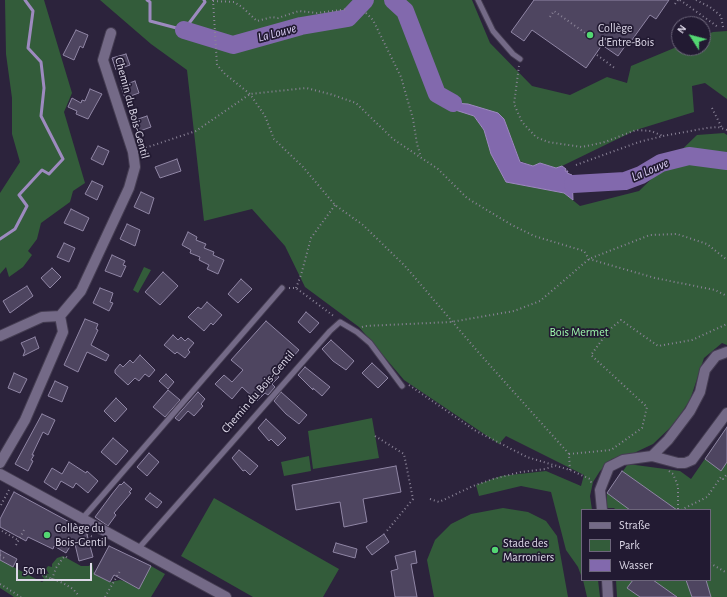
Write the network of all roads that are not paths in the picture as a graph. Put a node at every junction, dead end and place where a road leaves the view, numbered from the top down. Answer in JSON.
{"nodes":[{"id":1,"x":478,"y":0,"type":"edge"},
{"id":2,"x":111,"y":33,"type":"dead end"},
{"id":3,"x":520,"y":59,"type":"road end"},
{"id":4,"x":282,"y":288,"type":"road end"},
{"id":5,"x":60,"y":316,"type":"junction"},
{"id":6,"x":0,"y":336,"type":"edge"},
{"id":7,"x":727,"y":352,"type":"edge"},
{"id":8,"x":402,"y":386,"type":"road end"},
{"id":9,"x":727,"y":413,"type":"edge"},
{"id":10,"x":652,"y":456,"type":"junction"},
{"id":11,"x":0,"y":463,"type":"edge"},
{"id":12,"x":0,"y":474,"type":"edge"},
{"id":13,"x":602,"y":509,"type":"edge"},
{"id":14,"x":82,"y":519,"type":"junction"},
{"id":15,"x":135,"y":547,"type":"junction"},
{"id":16,"x":607,"y":581,"type":"edge"},
{"id":17,"x":226,"y":597,"type":"edge"},
{"id":18,"x":608,"y":597,"type":"edge"}],
"edges":[{"from":1,"to":3,"type":"lane"},
{"from":2,"to":5,"type":"street","name":"Chemin du Bois-Gentil"},
{"from":4,"to":14,"type":"lane"},
{"from":5,"to":6,"type":"street"},
{"from":5,"to":11,"type":"street"},
{"from":7,"to":10,"type":"street"},
{"from":8,"to":15,"type":"lane","name":"Chemin du Bois-Gentil"},
{"from":9,"to":10,"type":"street"},
{"from":10,"to":13,"type":"street"},
{"from":12,"to":14,"type":"street"},
{"from":14,"to":15,"type":"street"},
{"from":15,"to":17,"type":"street"},
{"from":16,"to":18,"type":"street"}]}
